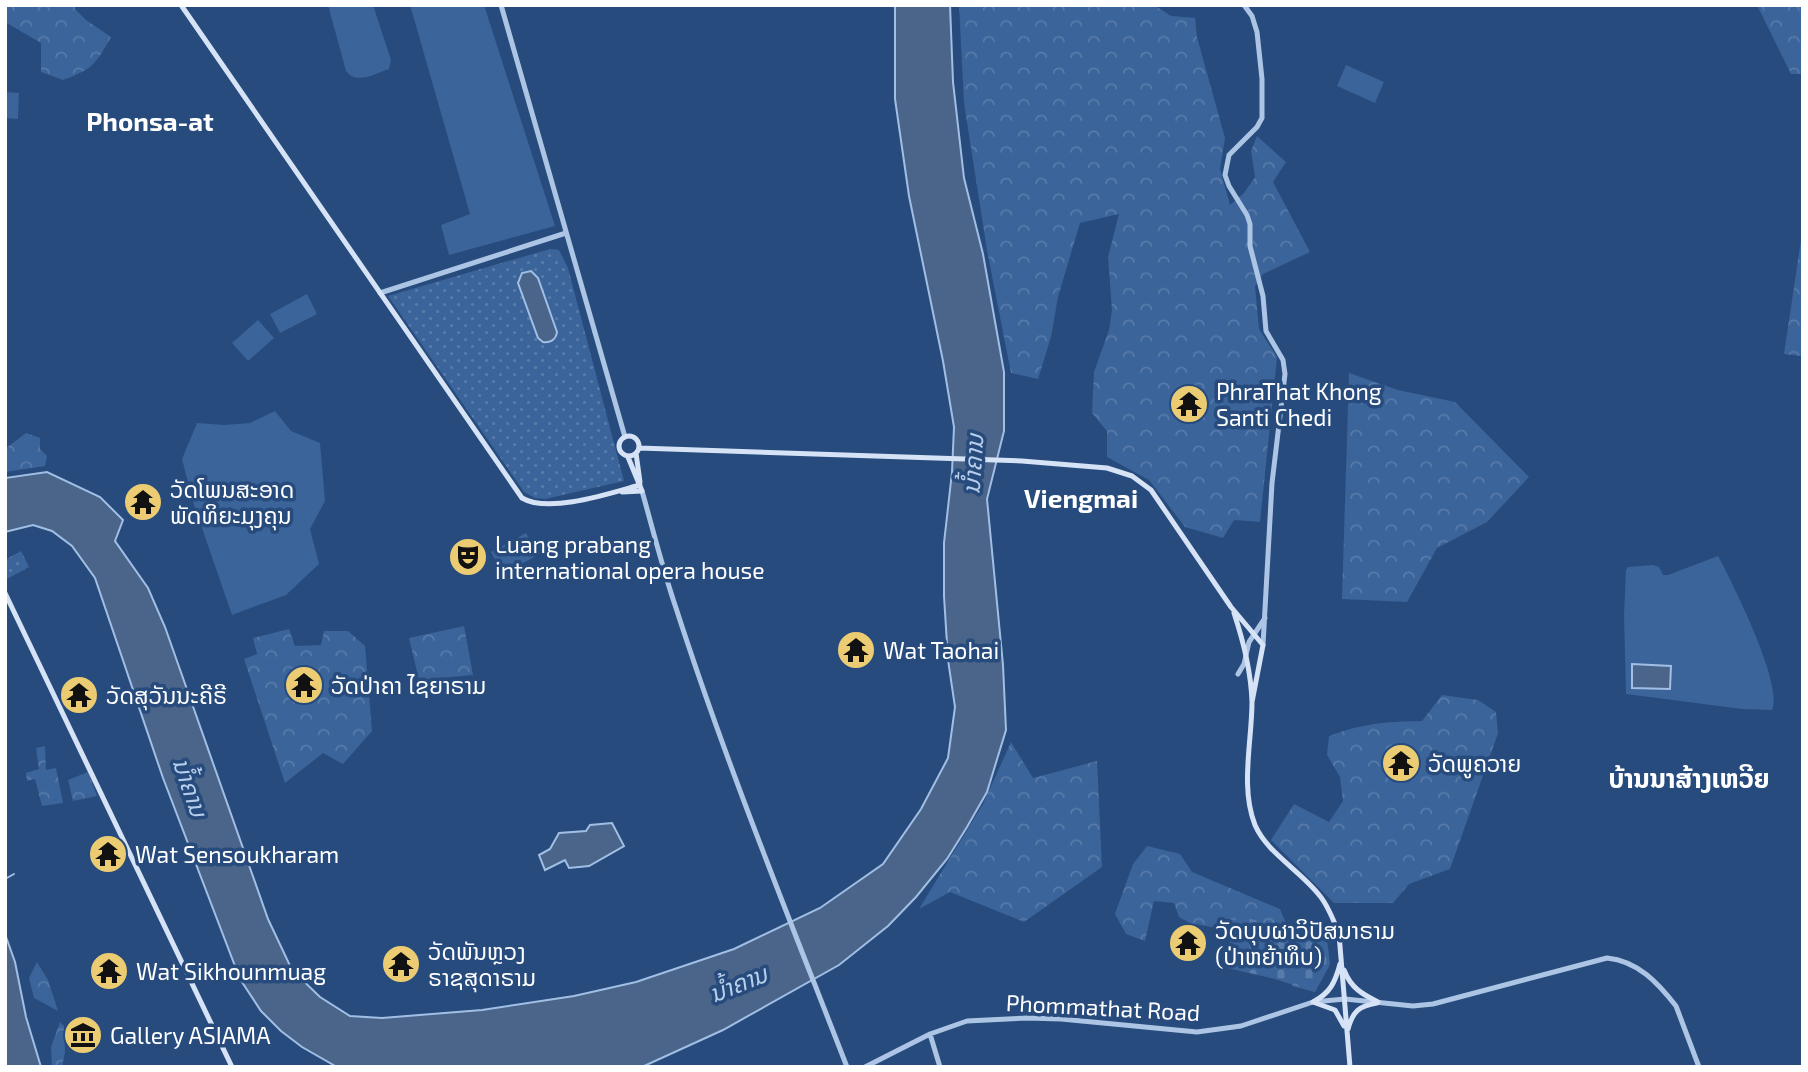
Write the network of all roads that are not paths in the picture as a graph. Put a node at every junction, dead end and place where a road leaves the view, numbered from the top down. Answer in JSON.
{"nodes":[{"id":1,"x":181,"y":5,"type":"edge"},
{"id":2,"x":501,"y":5,"type":"edge"},
{"id":3,"x":1244,"y":5,"type":"edge"},
{"id":4,"x":566,"y":233,"type":"junction"},
{"id":5,"x":380,"y":293,"type":"junction"},
{"id":6,"x":625,"y":437,"type":"junction"},
{"id":7,"x":638,"y":451,"type":"junction"},
{"id":8,"x":628,"y":457,"type":"junction"},
{"id":9,"x":641,"y":488,"type":"junction"},
{"id":10,"x":5,"y":593,"type":"edge"},
{"id":11,"x":1231,"y":607,"type":"junction"},
{"id":12,"x":1265,"y":618,"type":"junction"},
{"id":13,"x":1254,"y":634,"type":"junction"},
{"id":14,"x":1263,"y":645,"type":"junction"},
{"id":15,"x":1247,"y":654,"type":"junction"},
{"id":16,"x":1262,"y":656,"type":"junction"},
{"id":17,"x":1250,"y":673,"type":"junction"},
{"id":18,"x":1238,"y":674,"type":"dead end"},
{"id":19,"x":1252,"y":702,"type":"junction"},
{"id":20,"x":1341,"y":961,"type":"junction"},
{"id":21,"x":1345,"y":999,"type":"junction"},
{"id":22,"x":1313,"y":1002,"type":"junction"},
{"id":23,"x":1378,"y":1002,"type":"junction"},
{"id":24,"x":930,"y":1034,"type":"junction"},
{"id":25,"x":1346,"y":1035,"type":"junction"},
{"id":26,"x":232,"y":1067,"type":"edge"},
{"id":27,"x":847,"y":1067,"type":"edge"},
{"id":28,"x":865,"y":1067,"type":"edge"},
{"id":29,"x":940,"y":1067,"type":"edge"},
{"id":30,"x":1350,"y":1067,"type":"edge"},
{"id":31,"x":1699,"y":1067,"type":"edge"}],
"edges":[{"from":1,"to":5,"type":"main road"},
{"from":2,"to":4,"type":"street"},
{"from":3,"to":12,"type":"street"},
{"from":4,"to":5,"type":"street"},
{"from":4,"to":6,"type":"street"},
{"from":5,"to":9,"type":"main road"},
{"from":6,"to":7,"type":"main road"},
{"from":6,"to":8,"type":"main road"},
{"from":7,"to":8,"type":"main road"},
{"from":7,"to":9,"type":"main road"},
{"from":7,"to":11,"type":"main road"},
{"from":8,"to":9,"type":"main road"},
{"from":9,"to":27,"type":"street"},
{"from":10,"to":26,"type":"main road"},
{"from":11,"to":13,"type":"main road"},
{"from":11,"to":15,"type":"main road"},
{"from":12,"to":13,"type":"street"},
{"from":12,"to":14,"type":"street"},
{"from":13,"to":14,"type":"main road"},
{"from":13,"to":15,"type":"street"},
{"from":14,"to":16,"type":"main road"},
{"from":15,"to":17,"type":"main road"},
{"from":15,"to":18,"type":"street"},
{"from":16,"to":17,"type":"street"},
{"from":16,"to":19,"type":"main road"},
{"from":17,"to":19,"type":"main road"},
{"from":19,"to":20,"type":"main road"},
{"from":20,"to":21,"type":"main road"},
{"from":20,"to":22,"type":"main road"},
{"from":20,"to":23,"type":"main road"},
{"from":21,"to":22,"type":"street","name":"Phommathat Road"},
{"from":21,"to":23,"type":"street","name":"Phommathat Road"},
{"from":21,"to":25,"type":"main road"},
{"from":22,"to":24,"type":"street","name":"Phommathat Road"},
{"from":22,"to":25,"type":"main road"},
{"from":23,"to":25,"type":"main road"},
{"from":23,"to":31,"type":"street","name":"Phommathat Road"},
{"from":24,"to":28,"type":"street","name":"Phommathat Road"},
{"from":24,"to":29,"type":"street"},
{"from":25,"to":30,"type":"main road"}]}
